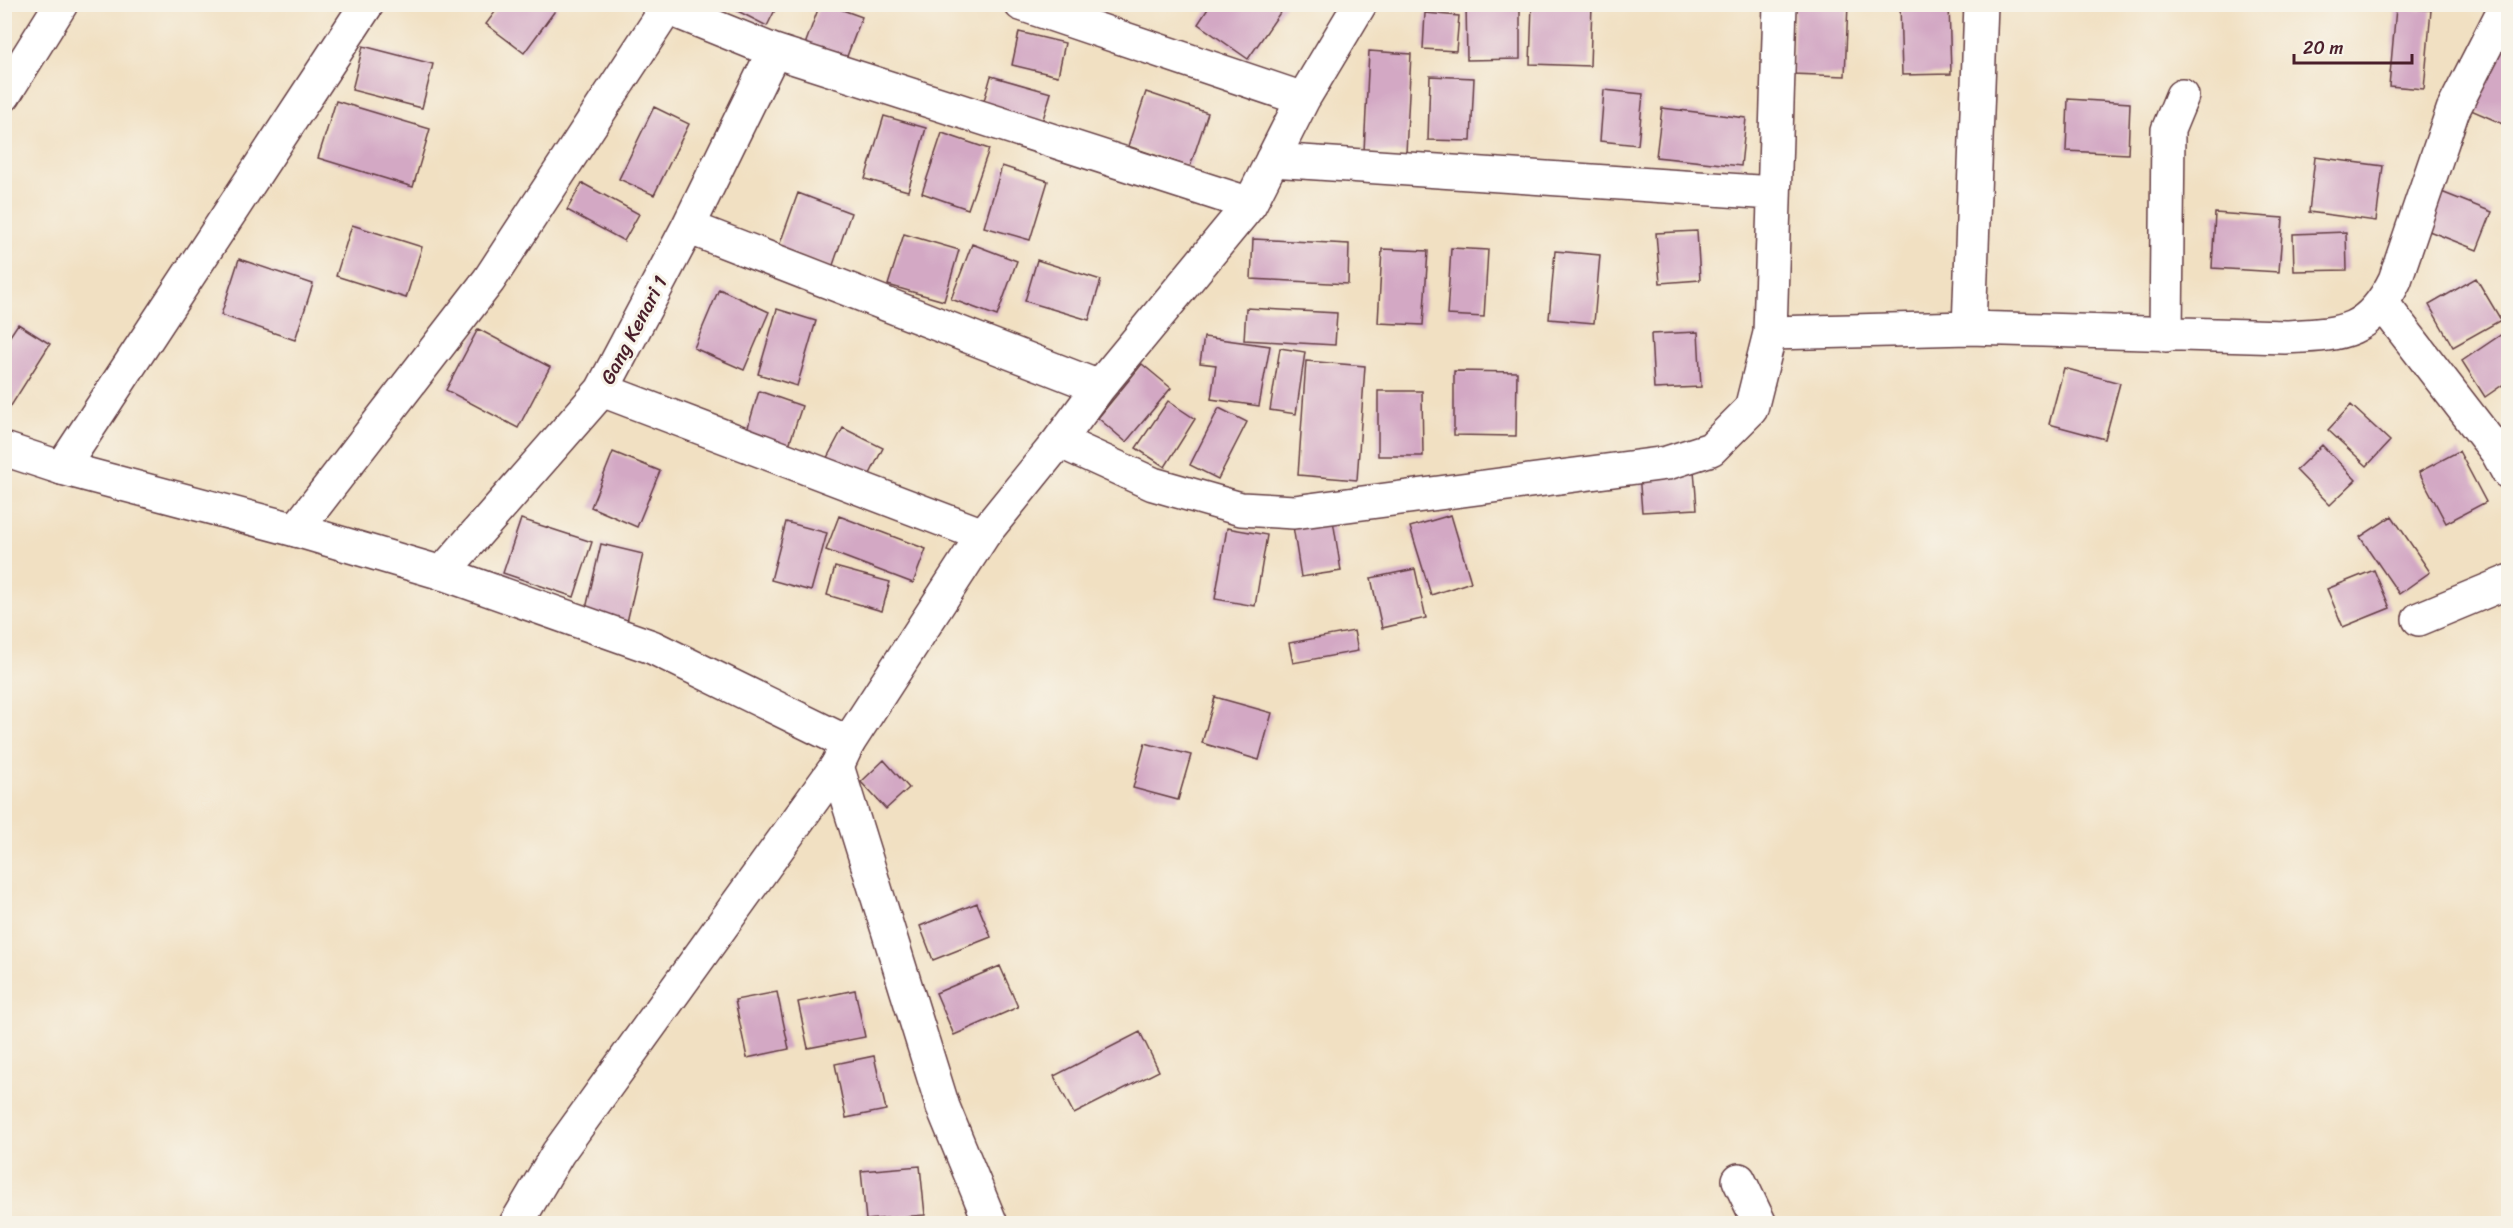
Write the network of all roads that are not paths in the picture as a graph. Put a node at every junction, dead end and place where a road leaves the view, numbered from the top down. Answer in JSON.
{"nodes":[{"id":1,"x":61,"y":4,"type":"edge"},
{"id":2,"x":367,"y":4,"type":"edge"},
{"id":3,"x":1021,"y":4,"type":"edge"},
{"id":4,"x":1360,"y":4,"type":"edge"},
{"id":5,"x":1780,"y":4,"type":"edge"},
{"id":6,"x":1981,"y":4,"type":"edge"},
{"id":7,"x":2507,"y":4,"type":"edge"},
{"id":8,"x":663,"y":6,"type":"edge"},
{"id":9,"x":774,"y":51,"type":"junction"},
{"id":10,"x":4,"y":95,"type":"edge"},
{"id":11,"x":2182,"y":96,"type":"dead end"},
{"id":12,"x":1303,"y":99,"type":"junction"},
{"id":13,"x":1272,"y":160,"type":"junction"},
{"id":14,"x":1773,"y":193,"type":"junction"},
{"id":15,"x":1250,"y":204,"type":"junction"},
{"id":16,"x":688,"y":227,"type":"junction"},
{"id":17,"x":2383,"y":304,"type":"junction"},
{"id":18,"x":1969,"y":328,"type":"junction"},
{"id":19,"x":1770,"y":333,"type":"junction"},
{"id":20,"x":2166,"y":335,"type":"junction"},
{"id":21,"x":1099,"y":387,"type":"junction"},
{"id":22,"x":603,"y":390,"type":"junction"},
{"id":23,"x":1059,"y":441,"type":"junction"},
{"id":24,"x":4,"y":450,"type":"edge"},
{"id":25,"x":62,"y":468,"type":"junction"},
{"id":26,"x":2508,"y":472,"type":"edge"},
{"id":27,"x":296,"y":530,"type":"junction"},
{"id":28,"x":983,"y":535,"type":"junction"},
{"id":29,"x":442,"y":573,"type":"junction"},
{"id":30,"x":2508,"y":582,"type":"edge"},
{"id":31,"x":2419,"y":620,"type":"dead end"},
{"id":32,"x":843,"y":755,"type":"junction"},
{"id":33,"x":1739,"y":1180,"type":"dead end"},
{"id":34,"x":516,"y":1224,"type":"edge"},
{"id":35,"x":991,"y":1224,"type":"edge"},
{"id":36,"x":1761,"y":1224,"type":"edge"}],
"edges":[{"from":1,"to":10,"type":"street"},
{"from":2,"to":25,"type":"street"},
{"from":3,"to":12,"type":"street"},
{"from":4,"to":12,"type":"street"},
{"from":5,"to":14,"type":"street"},
{"from":6,"to":18,"type":"street"},
{"from":7,"to":17,"type":"street"},
{"from":8,"to":9,"type":"street"},
{"from":8,"to":27,"type":"street"},
{"from":9,"to":15,"type":"street"},
{"from":9,"to":16,"type":"street","name":"Gang Kenari 1"},
{"from":11,"to":20,"type":"street"},
{"from":12,"to":13,"type":"street"},
{"from":13,"to":14,"type":"street"},
{"from":13,"to":15,"type":"street"},
{"from":14,"to":19,"type":"street"},
{"from":15,"to":21,"type":"street"},
{"from":16,"to":21,"type":"street"},
{"from":16,"to":22,"type":"street","name":"Gang Kenari 1"},
{"from":17,"to":20,"type":"street"},
{"from":17,"to":26,"type":"street"},
{"from":18,"to":19,"type":"street"},
{"from":18,"to":20,"type":"street"},
{"from":19,"to":23,"type":"street"},
{"from":21,"to":23,"type":"street"},
{"from":22,"to":28,"type":"street"},
{"from":22,"to":29,"type":"street","name":"Gang Kenari 1"},
{"from":23,"to":28,"type":"street"},
{"from":24,"to":25,"type":"street"},
{"from":25,"to":27,"type":"street"},
{"from":27,"to":29,"type":"street"},
{"from":28,"to":32,"type":"street"},
{"from":29,"to":32,"type":"street"},
{"from":30,"to":31,"type":"street"},
{"from":32,"to":34,"type":"street"},
{"from":32,"to":35,"type":"street"},
{"from":33,"to":36,"type":"street"}]}
